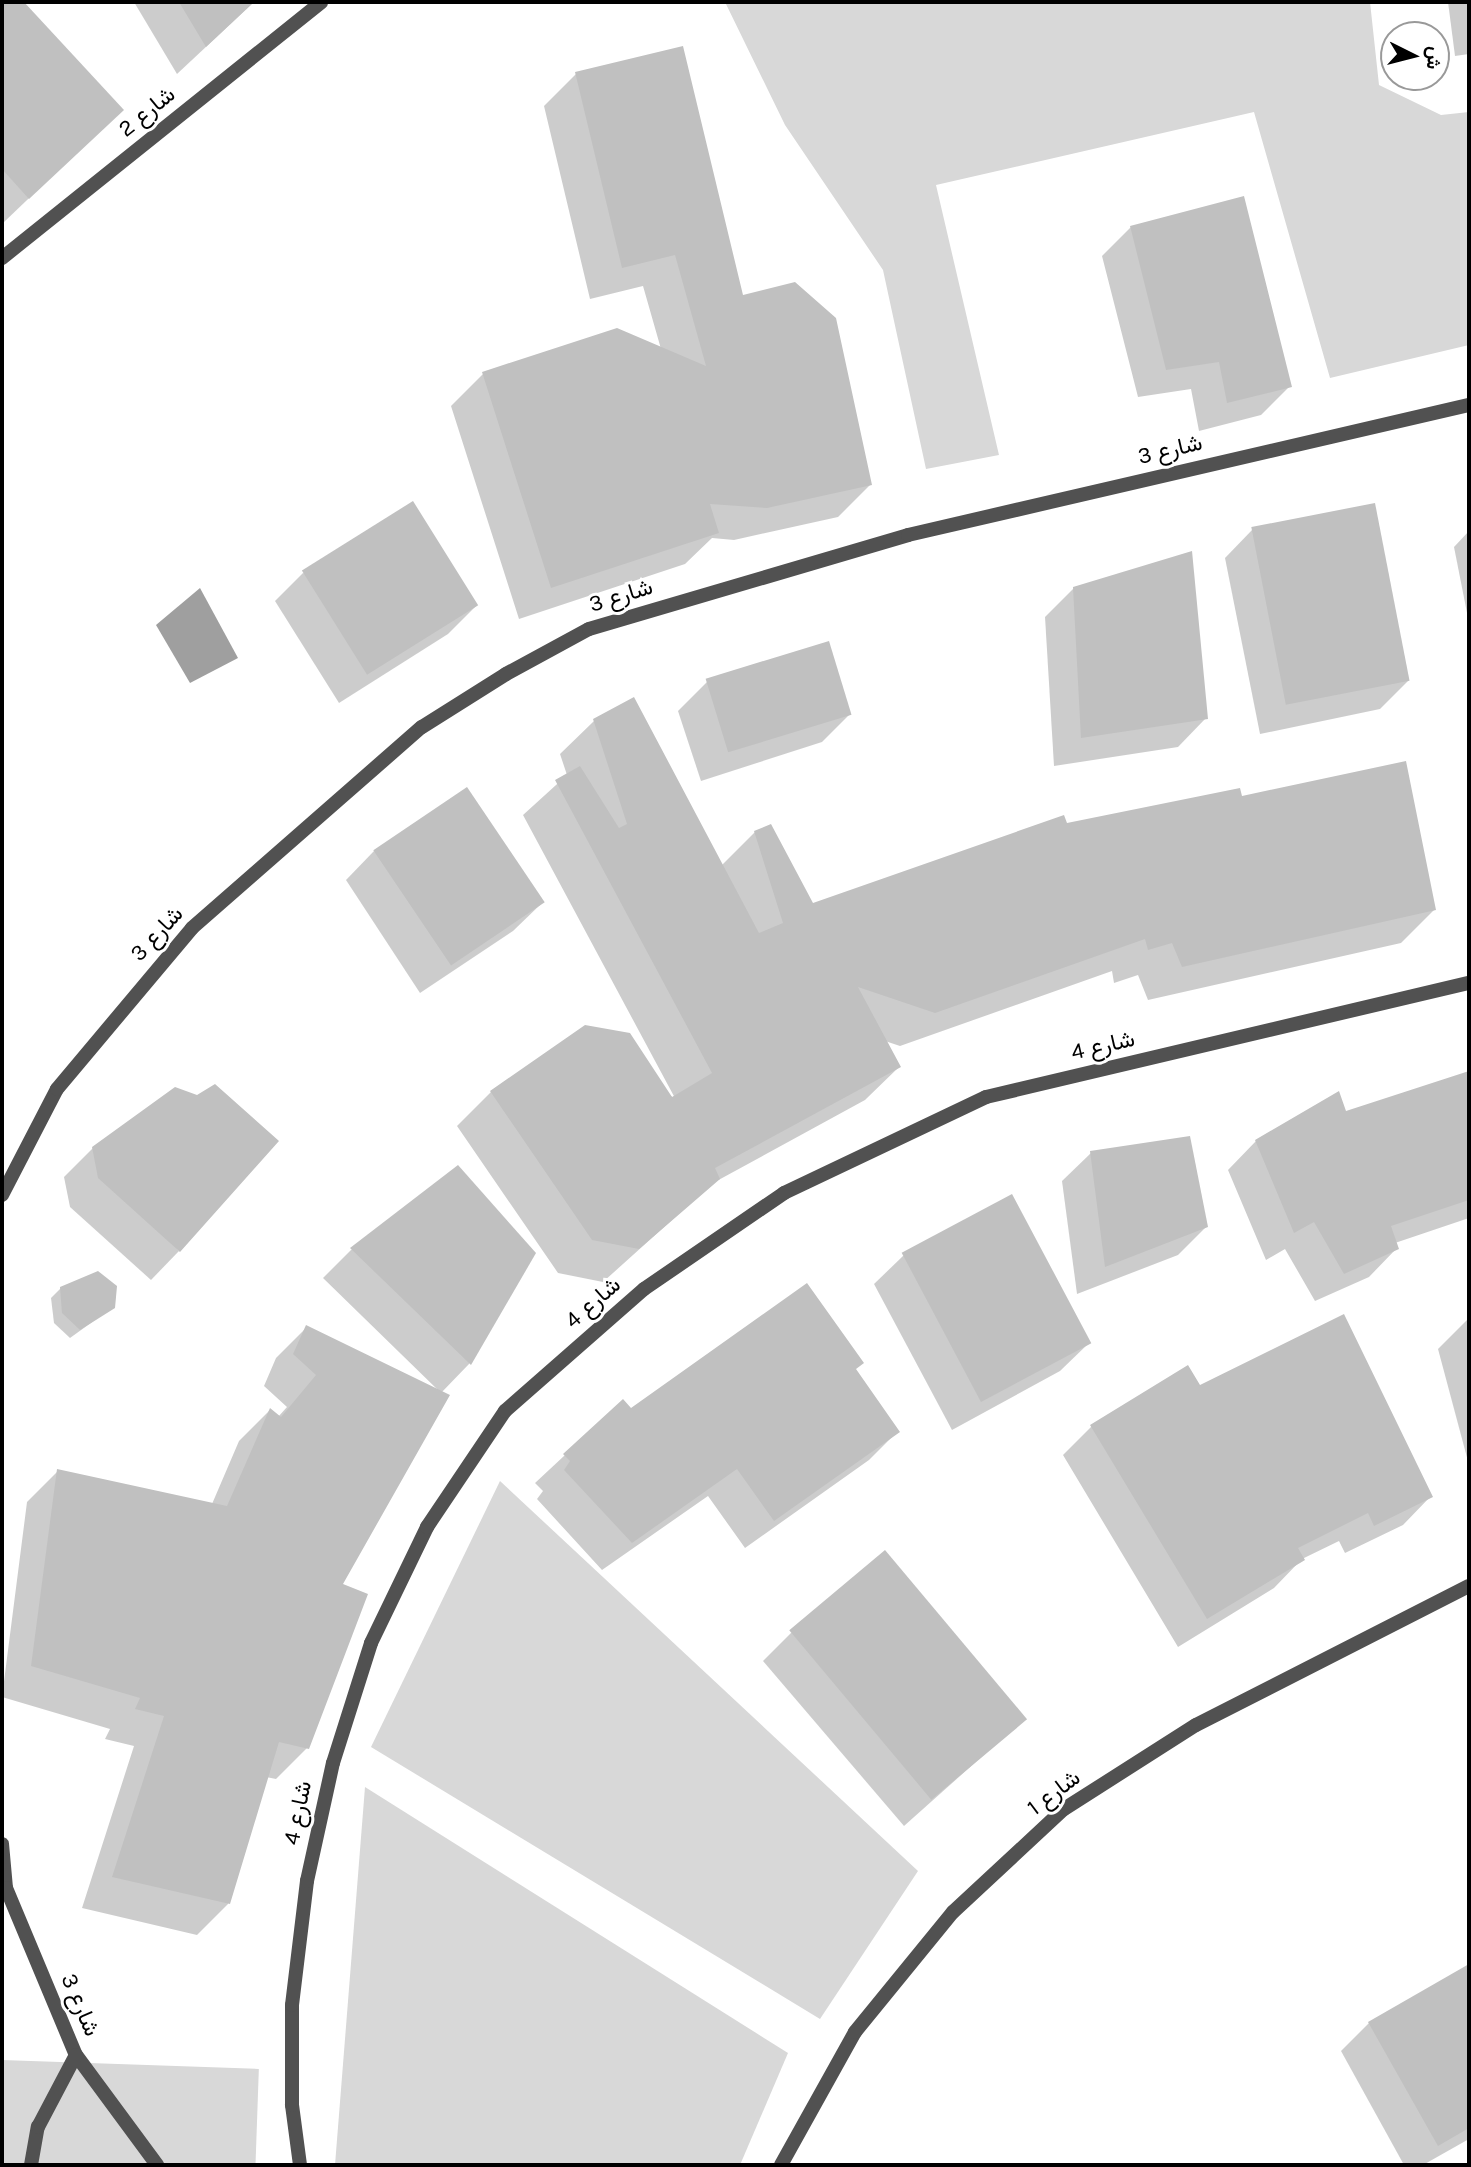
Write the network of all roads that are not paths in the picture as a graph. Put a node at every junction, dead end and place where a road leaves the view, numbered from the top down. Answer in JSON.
{"nodes":[{"id":1,"x":321,"y":2,"type":"edge"},
{"id":2,"x":2,"y":258,"type":"edge"},
{"id":3,"x":1469,"y":405,"type":"edge"},
{"id":4,"x":1469,"y":983,"type":"edge"},
{"id":5,"x":2,"y":1195,"type":"edge"},
{"id":6,"x":1469,"y":1586,"type":"edge"},
{"id":7,"x":2,"y":1844,"type":"edge"},
{"id":8,"x":76,"y":2055,"type":"junction"},
{"id":9,"x":31,"y":2165,"type":"edge"},
{"id":10,"x":157,"y":2165,"type":"edge"},
{"id":11,"x":300,"y":2165,"type":"edge"},
{"id":12,"x":782,"y":2165,"type":"edge"}],
"edges":[{"from":1,"to":2,"type":"street","name":"شارع 2"},
{"from":3,"to":5,"type":"street","name":"شارع 3"},
{"from":4,"to":11,"type":"street","name":"شارع 4"},
{"from":6,"to":12,"type":"street","name":"شارع 1"},
{"from":7,"to":8,"type":"street","name":"شارع 3"},
{"from":8,"to":9,"type":"street"},
{"from":8,"to":10,"type":"street","name":"شارع 3"}]}
